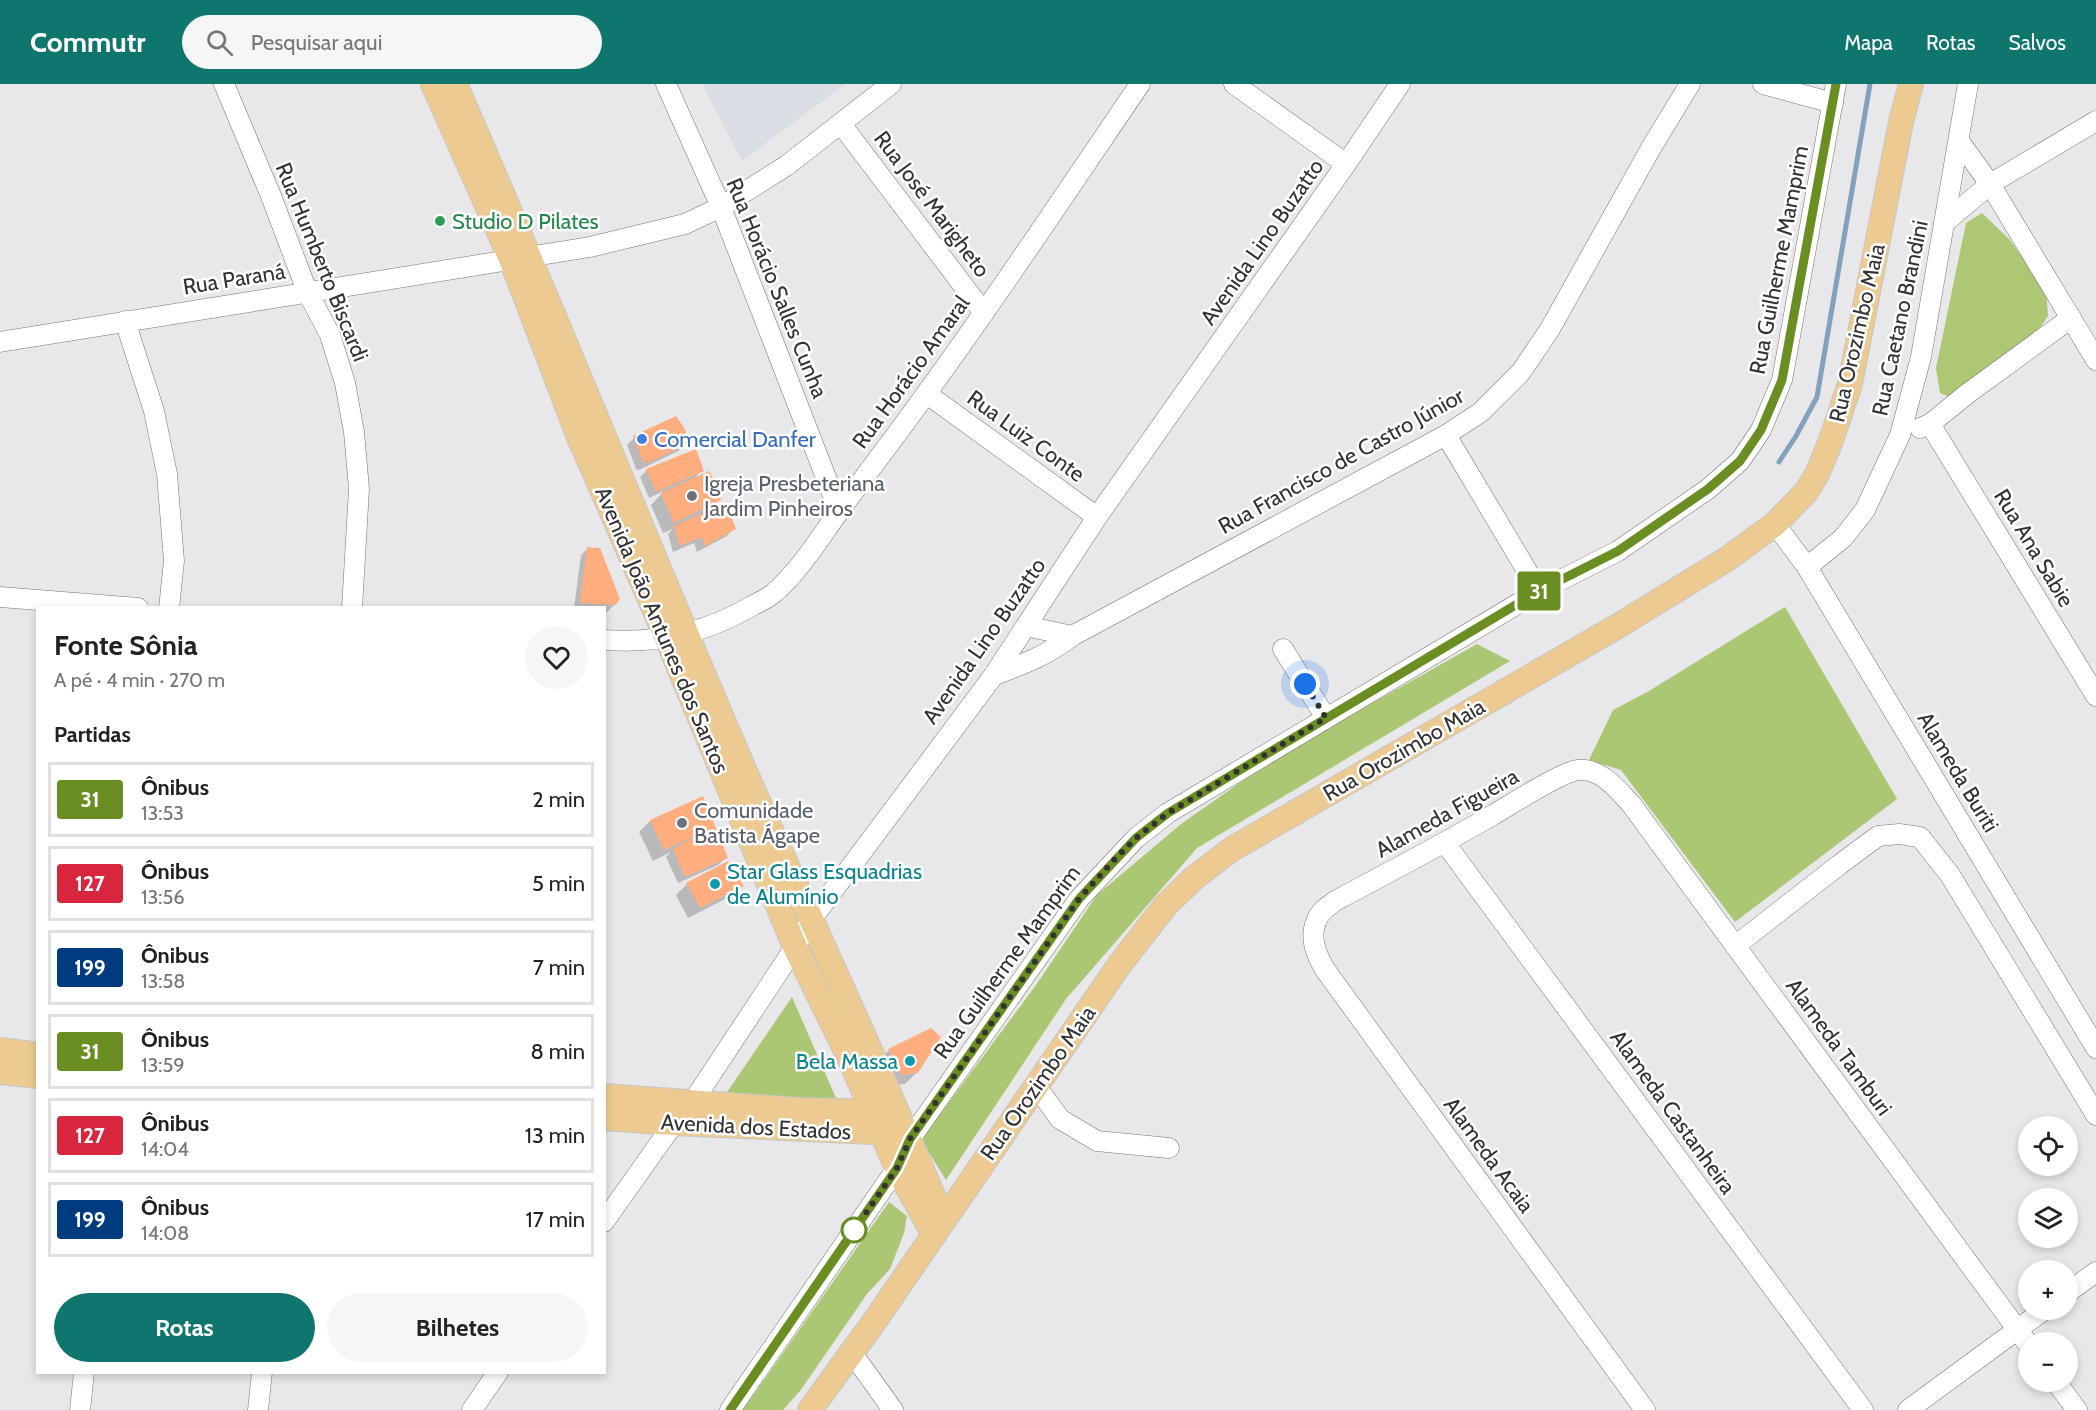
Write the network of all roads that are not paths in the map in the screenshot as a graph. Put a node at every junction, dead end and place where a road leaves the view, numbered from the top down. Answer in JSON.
{"nodes":[{"id":1,"x":224,"y":84,"type":"edge"},
{"id":2,"x":433,"y":84,"type":"edge"},
{"id":3,"x":454,"y":84,"type":"edge"},
{"id":4,"x":666,"y":84,"type":"edge"},
{"id":5,"x":891,"y":84,"type":"edge"},
{"id":6,"x":1140,"y":84,"type":"edge"},
{"id":7,"x":1234,"y":84,"type":"edge"},
{"id":8,"x":1400,"y":84,"type":"edge"},
{"id":9,"x":1690,"y":84,"type":"edge"},
{"id":10,"x":1762,"y":84,"type":"edge"},
{"id":11,"x":1911,"y":84,"type":"edge"},
{"id":12,"x":1968,"y":84,"type":"edge"},
{"id":13,"x":1835,"y":94,"type":"edge"},
{"id":14,"x":2096,"y":121,"type":"edge"},
{"id":15,"x":841,"y":124,"type":"junction"},
{"id":16,"x":1959,"y":141,"type":"junction"},
{"id":17,"x":1346,"y":164,"type":"junction"},
{"id":18,"x":1990,"y":184,"type":"junction"},
{"id":19,"x":721,"y":207,"type":"junction"},
{"id":20,"x":1944,"y":223,"type":"junction"},
{"id":21,"x":520,"y":258,"type":"junction"},
{"id":22,"x":307,"y":291,"type":"junction"},
{"id":23,"x":984,"y":314,"type":"junction"},
{"id":24,"x":2071,"y":318,"type":"junction"},
{"id":25,"x":125,"y":321,"type":"junction"},
{"id":26,"x":0,"y":342,"type":"edge"},
{"id":27,"x":2096,"y":360,"type":"edge"},
{"id":28,"x":927,"y":394,"type":"junction"},
{"id":29,"x":1930,"y":424,"type":"junction"},
{"id":30,"x":1446,"y":435,"type":"junction"},
{"id":31,"x":1900,"y":435,"type":"junction"},
{"id":32,"x":839,"y":511,"type":"junction"},
{"id":33,"x":1096,"y":517,"type":"junction"},
{"id":34,"x":1775,"y":524,"type":"junction"},
{"id":35,"x":1807,"y":567,"type":"junction"},
{"id":36,"x":1539,"y":591,"type":"junction"},
{"id":37,"x":0,"y":597,"type":"edge"},
{"id":38,"x":113,"y":606,"type":"edge"},
{"id":39,"x":169,"y":606,"type":"edge"},
{"id":40,"x":352,"y":606,"type":"edge"},
{"id":41,"x":1026,"y":626,"type":"junction"},
{"id":42,"x":676,"y":635,"type":"junction"},
{"id":43,"x":1072,"y":636,"type":"junction"},
{"id":44,"x":606,"y":640,"type":"edge"},
{"id":45,"x":1283,"y":649,"type":"dead end"},
{"id":46,"x":994,"y":675,"type":"junction"},
{"id":47,"x":2096,"y":696,"type":"edge"},
{"id":48,"x":1326,"y":718,"type":"junction"},
{"id":49,"x":1610,"y":781,"type":"joint"},
{"id":50,"x":1445,"y":843,"type":"junction"},
{"id":51,"x":811,"y":920,"type":"junction"},
{"id":52,"x":1316,"y":921,"type":"joint"},
{"id":53,"x":1736,"y":946,"type":"junction"},
{"id":54,"x":795,"y":947,"type":"junction"},
{"id":55,"x":2096,"y":1048,"type":"edge"},
{"id":56,"x":0,"y":1050,"type":"edge"},
{"id":57,"x":36,"y":1054,"type":"edge"},
{"id":58,"x":0,"y":1072,"type":"edge"},
{"id":59,"x":36,"y":1076,"type":"edge"},
{"id":60,"x":1036,"y":1086,"type":"junction"},
{"id":61,"x":606,"y":1096,"type":"edge"},
{"id":62,"x":692,"y":1103,"type":"junction"},
{"id":63,"x":898,"y":1112,"type":"junction"},
{"id":64,"x":2096,"y":1115,"type":"edge"},
{"id":65,"x":606,"y":1118,"type":"edge"},
{"id":66,"x":877,"y":1122,"type":"junction"},
{"id":67,"x":674,"y":1123,"type":"junction"},
{"id":68,"x":909,"y":1136,"type":"junction"},
{"id":69,"x":1169,"y":1148,"type":"dead end"},
{"id":70,"x":897,"y":1168,"type":"junction"},
{"id":71,"x":606,"y":1219,"type":"edge"},
{"id":72,"x":938,"y":1228,"type":"junction"},
{"id":73,"x":2096,"y":1272,"type":"edge"},
{"id":74,"x":2078,"y":1285,"type":"edge"},
{"id":75,"x":2036,"y":1320,"type":"edge"},
{"id":76,"x":2019,"y":1332,"type":"edge"},
{"id":77,"x":2027,"y":1332,"type":"edge"},
{"id":78,"x":2018,"y":1340,"type":"edge"},
{"id":79,"x":852,"y":1353,"type":"junction"},
{"id":80,"x":84,"y":1374,"type":"edge"},
{"id":81,"x":262,"y":1374,"type":"edge"},
{"id":82,"x":497,"y":1374,"type":"edge"},
{"id":83,"x":2064,"y":1392,"type":"edge"},
{"id":84,"x":80,"y":1410,"type":"edge"},
{"id":85,"x":258,"y":1410,"type":"edge"},
{"id":86,"x":472,"y":1410,"type":"edge"},
{"id":87,"x":730,"y":1410,"type":"edge"},
{"id":88,"x":810,"y":1410,"type":"edge"},
{"id":89,"x":892,"y":1410,"type":"edge"},
{"id":90,"x":1645,"y":1410,"type":"edge"},
{"id":91,"x":1863,"y":1410,"type":"edge"},
{"id":92,"x":1908,"y":1410,"type":"edge"},
{"id":93,"x":2077,"y":1410,"type":"edge"}],
"edges":[{"from":1,"to":22,"type":"street","name":"Rua Humberto Biscardi"},
{"from":2,"to":21,"type":"main road","name":"Avenida João Antunes dos Santos"},
{"from":3,"to":21,"type":"main road","name":"Avenida João Antunes dos Santos"},
{"from":4,"to":19,"type":"street","name":"Rua Horácio Salles Cunha"},
{"from":5,"to":15,"type":"street","name":"Rua Paraná"},
{"from":6,"to":23,"type":"street","name":"Rua Horácio Amaral"},
{"from":7,"to":17,"type":"street"},
{"from":8,"to":17,"type":"street","name":"Avenida Lino Buzatto"},
{"from":9,"to":30,"type":"street","name":"Rua Francisco de Castro Júnior"},
{"from":10,"to":13,"type":"street"},
{"from":11,"to":34,"type":"main road","name":"Rua Orozimbo Maia"},
{"from":12,"to":16,"type":"street","name":"Rua Caetano Brandini"},
{"from":13,"to":36,"type":"street","name":"Rua Guilherme Mamprim"},
{"from":14,"to":18,"type":"street"},
{"from":15,"to":19,"type":"street","name":"Rua Paraná"},
{"from":15,"to":23,"type":"street","name":"Rua José Marigheto"},
{"from":16,"to":18,"type":"street"},
{"from":16,"to":20,"type":"street","name":"Rua Caetano Brandini"},
{"from":17,"to":33,"type":"street","name":"Avenida Lino Buzatto"},
{"from":18,"to":20,"type":"street"},
{"from":18,"to":24,"type":"street"},
{"from":19,"to":21,"type":"street","name":"Rua Paraná"},
{"from":19,"to":32,"type":"street","name":"Rua Horácio Salles Cunha"},
{"from":20,"to":31,"type":"street","name":"Rua Caetano Brandini"},
{"from":21,"to":22,"type":"street","name":"Rua Paraná"},
{"from":21,"to":42,"type":"main road","name":"Avenida João Antunes dos Santos"},
{"from":22,"to":25,"type":"street","name":"Rua Paraná"},
{"from":22,"to":40,"type":"street","name":"Rua Humberto Biscardi"},
{"from":23,"to":28,"type":"street","name":"Rua Horácio Amaral"},
{"from":24,"to":27,"type":"street"},
{"from":24,"to":29,"type":"street"},
{"from":25,"to":26,"type":"street","name":"Rua Paraná"},
{"from":25,"to":39,"type":"street"},
{"from":28,"to":32,"type":"street","name":"Rua Horácio Amaral"},
{"from":28,"to":33,"type":"street","name":"Rua Luiz Conte"},
{"from":29,"to":31,"type":"street"},
{"from":29,"to":47,"type":"street","name":"Rua Ana Sabie"},
{"from":30,"to":36,"type":"street"},
{"from":30,"to":43,"type":"street","name":"Rua Francisco de Castro Júnior"},
{"from":31,"to":35,"type":"street","name":"Rua Caetano Brandini"},
{"from":32,"to":42,"type":"street","name":"Rua Horácio Amaral"},
{"from":33,"to":41,"type":"street","name":"Avenida Lino Buzatto"},
{"from":34,"to":35,"type":"street","name":"Alameda Buriti"},
{"from":34,"to":60,"type":"main road","name":"Rua Orozimbo Maia"},
{"from":35,"to":55,"type":"street","name":"Alameda Buriti"},
{"from":36,"to":48,"type":"street","name":"Rua Guilherme Mamprim"},
{"from":37,"to":38,"type":"street"},
{"from":41,"to":43,"type":"street"},
{"from":41,"to":46,"type":"street","name":"Avenida Lino Buzatto"},
{"from":42,"to":44,"type":"street","name":"Rua Horácio Amaral"},
{"from":42,"to":51,"type":"main road","name":"Avenida João Antunes dos Santos"},
{"from":42,"to":54,"type":"main road","name":"Avenida João Antunes dos Santos"},
{"from":43,"to":46,"type":"street","name":"Rua Francisco de Castro Júnior"},
{"from":45,"to":48,"type":"street"},
{"from":46,"to":51,"type":"street","name":"Avenida Lino Buzatto"},
{"from":48,"to":68,"type":"street","name":"Rua Guilherme Mamprim"},
{"from":49,"to":50,"type":"street","name":"Alameda Figueira"},
{"from":49,"to":53,"type":"street","name":"Alameda Tamburi"},
{"from":50,"to":52,"type":"street","name":"Alameda Figueira"},
{"from":50,"to":91,"type":"street","name":"Alameda Castanheira"},
{"from":51,"to":54,"type":"street","name":"Avenida Lino Buzatto"},
{"from":51,"to":63,"type":"main road","name":"Avenida João Antunes dos Santos"},
{"from":52,"to":90,"type":"street","name":"Alameda Acaia"},
{"from":53,"to":64,"type":"street"},
{"from":53,"to":76,"type":"street","name":"Alameda Tamburi"},
{"from":54,"to":62,"type":"street","name":"Avenida Lino Buzatto"},
{"from":54,"to":66,"type":"main road","name":"Avenida João Antunes dos Santos"},
{"from":56,"to":57,"type":"main road"},
{"from":58,"to":59,"type":"main road"},
{"from":60,"to":69,"type":"street"},
{"from":60,"to":72,"type":"main road","name":"Rua Orozimbo Maia"},
{"from":61,"to":62,"type":"main road","name":"Avenida dos Estados"},
{"from":62,"to":66,"type":"main road","name":"Avenida dos Estados"},
{"from":62,"to":67,"type":"street","name":"Avenida Lino Buzatto"},
{"from":63,"to":66,"type":"main road","name":"Avenida dos Estados"},
{"from":63,"to":68,"type":"main road","name":"Avenida João Antunes dos Santos"},
{"from":65,"to":67,"type":"main road","name":"Avenida dos Estados"},
{"from":66,"to":67,"type":"main road","name":"Avenida dos Estados"},
{"from":66,"to":68,"type":"main road","name":"Avenida dos Estados"},
{"from":66,"to":70,"type":"main road","name":"Avenida João Antunes dos Santos"},
{"from":67,"to":71,"type":"street","name":"Avenida Lino Buzatto"},
{"from":68,"to":70,"type":"street","name":"Rua Guilherme Mamprim"},
{"from":68,"to":72,"type":"main road","name":"Avenida João Antunes dos Santos"},
{"from":70,"to":72,"type":"main road","name":"Avenida João Antunes dos Santos"},
{"from":70,"to":87,"type":"street","name":"Rua Guilherme Mamprim"},
{"from":72,"to":79,"type":"main road","name":"Rua Orozimbo Maia"},
{"from":73,"to":74,"type":"street"},
{"from":75,"to":77,"type":"street"},
{"from":78,"to":92,"type":"street"},
{"from":79,"to":88,"type":"main road","name":"Rua Orozimbo Maia"},
{"from":79,"to":89,"type":"street"},
{"from":80,"to":84,"type":"street"},
{"from":81,"to":85,"type":"street"},
{"from":82,"to":86,"type":"street"},
{"from":83,"to":93,"type":"street"}]}
